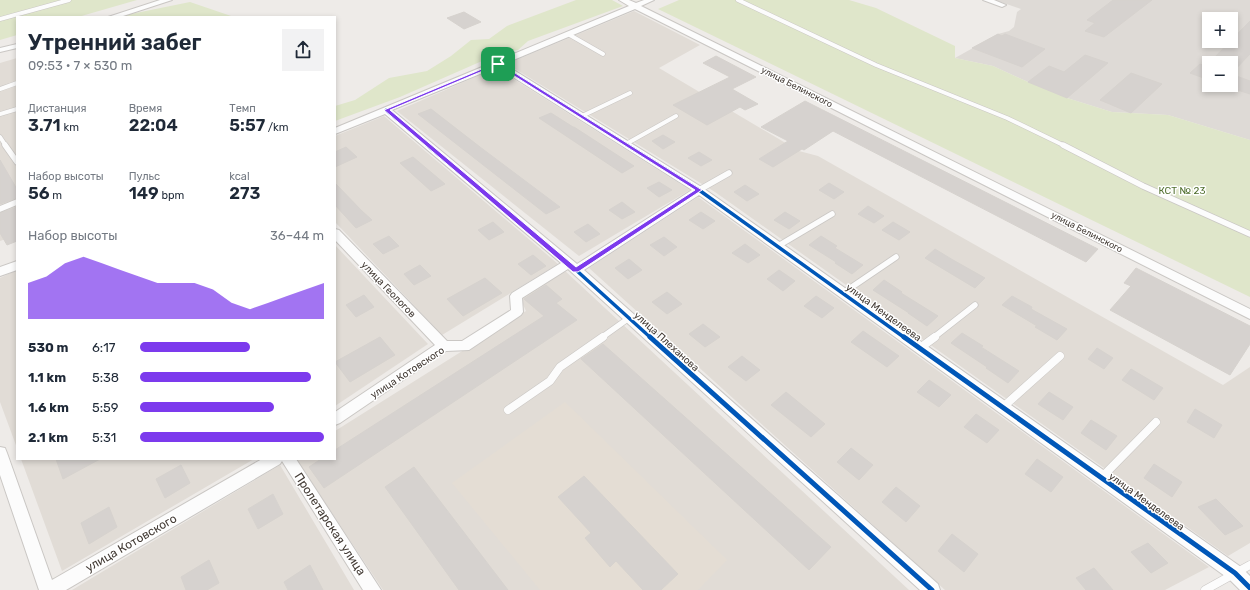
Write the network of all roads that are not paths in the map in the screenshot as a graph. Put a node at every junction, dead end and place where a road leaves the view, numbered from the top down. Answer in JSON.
{"nodes":[{"id":1,"x":69,"y":0,"type":"edge"},
{"id":2,"x":168,"y":0,"type":"edge"},
{"id":3,"x":623,"y":0,"type":"edge"},
{"id":4,"x":650,"y":0,"type":"edge"},
{"id":5,"x":738,"y":0,"type":"edge"},
{"id":6,"x":987,"y":0,"type":"edge"},
{"id":7,"x":1002,"y":5,"type":"dead end"},
{"id":8,"x":637,"y":6,"type":"junction"},
{"id":9,"x":115,"y":16,"type":"edge"},
{"id":10,"x":0,"y":18,"type":"edge"},
{"id":11,"x":568,"y":34,"type":"junction"},
{"id":12,"x":16,"y":46,"type":"edge"},
{"id":13,"x":0,"y":50,"type":"edge"},
{"id":14,"x":603,"y":54,"type":"dead end"},
{"id":15,"x":498,"y":64,"type":"junction"},
{"id":16,"x":16,"y":83,"type":"edge"},
{"id":17,"x":0,"y":89,"type":"edge"},
{"id":18,"x":630,"y":93,"type":"dead end"},
{"id":19,"x":16,"y":108,"type":"edge"},
{"id":20,"x":386,"y":110,"type":"junction"},
{"id":21,"x":0,"y":114,"type":"edge"},
{"id":22,"x":582,"y":116,"type":"junction"},
{"id":23,"x":676,"y":116,"type":"dead end"},
{"id":24,"x":336,"y":131,"type":"edge"},
{"id":25,"x":0,"y":137,"type":"edge"},
{"id":26,"x":626,"y":144,"type":"junction"},
{"id":27,"x":16,"y":161,"type":"edge"},
{"id":28,"x":729,"y":173,"type":"dead end"},
{"id":29,"x":699,"y":190,"type":"junction"},
{"id":30,"x":16,"y":202,"type":"edge"},
{"id":31,"x":0,"y":209,"type":"edge"},
{"id":32,"x":832,"y":214,"type":"dead end"},
{"id":33,"x":336,"y":234,"type":"edge"},
{"id":34,"x":1250,"y":234,"type":"edge"},
{"id":35,"x":778,"y":246,"type":"junction"},
{"id":36,"x":896,"y":257,"type":"dead end"},
{"id":37,"x":16,"y":265,"type":"edge"},
{"id":38,"x":572,"y":267,"type":"junction"},
{"id":39,"x":0,"y":272,"type":"edge"},
{"id":40,"x":843,"y":293,"type":"junction"},
{"id":41,"x":975,"y":304,"type":"dead end"},
{"id":42,"x":1250,"y":314,"type":"edge"},
{"id":43,"x":630,"y":318,"type":"junction"},
{"id":44,"x":444,"y":346,"type":"junction"},
{"id":45,"x":920,"y":348,"type":"junction"},
{"id":46,"x":1060,"y":356,"type":"dead end"},
{"id":47,"x":1003,"y":407,"type":"junction"},
{"id":48,"x":508,"y":410,"type":"dead end"},
{"id":49,"x":336,"y":418,"type":"edge"},
{"id":50,"x":1156,"y":422,"type":"dead end"},
{"id":51,"x":0,"y":453,"type":"edge"},
{"id":52,"x":273,"y":460,"type":"edge"},
{"id":53,"x":289,"y":460,"type":"edge"},
{"id":54,"x":1101,"y":478,"type":"junction"},
{"id":55,"x":1250,"y":565,"type":"edge"},
{"id":56,"x":1235,"y":573,"type":"junction"},
{"id":57,"x":1250,"y":588,"type":"edge"},
{"id":58,"x":48,"y":590,"type":"edge"},
{"id":59,"x":373,"y":590,"type":"edge"},
{"id":60,"x":932,"y":590,"type":"edge"},
{"id":61,"x":1205,"y":590,"type":"edge"}],
"edges":[{"from":1,"to":10,"type":"lane"},
{"from":2,"to":9,"type":"street"},
{"from":3,"to":8,"type":"street","name":"улица Белинского"},
{"from":4,"to":8,"type":"street"},
{"from":5,"to":34,"type":"lane"},
{"from":6,"to":7,"type":"street"},
{"from":8,"to":11,"type":"street"},
{"from":8,"to":42,"type":"street","name":"улица Белинского"},
{"from":11,"to":14,"type":"lane"},
{"from":11,"to":15,"type":"street"},
{"from":12,"to":13,"type":"street"},
{"from":15,"to":20,"type":"street"},
{"from":15,"to":22,"type":"street","name":"улица Менделеева"},
{"from":16,"to":17,"type":"lane"},
{"from":18,"to":22,"type":"lane"},
{"from":19,"to":21,"type":"lane"},
{"from":20,"to":24,"type":"street"},
{"from":20,"to":38,"type":"street","name":"улица Плеханова"},
{"from":22,"to":26,"type":"street","name":"улица Менделеева"},
{"from":23,"to":26,"type":"lane"},
{"from":25,"to":27,"type":"lane"},
{"from":26,"to":29,"type":"street","name":"улица Менделеева"},
{"from":28,"to":29,"type":"lane"},
{"from":29,"to":35,"type":"street","name":"улица Менделеева"},
{"from":29,"to":38,"type":"street","name":"улица Котовского"},
{"from":30,"to":31,"type":"lane"},
{"from":32,"to":35,"type":"lane"},
{"from":33,"to":44,"type":"street","name":"улица Геологов"},
{"from":35,"to":40,"type":"street","name":"улица Менделеева"},
{"from":36,"to":40,"type":"lane"},
{"from":37,"to":39,"type":"street"},
{"from":38,"to":43,"type":"street","name":"улица Плеханова"},
{"from":38,"to":44,"type":"street","name":"улица Котовского"},
{"from":40,"to":45,"type":"street","name":"улица Менделеева"},
{"from":41,"to":45,"type":"lane"},
{"from":43,"to":48,"type":"lane"},
{"from":43,"to":60,"type":"street","name":"улица Плеханова"},
{"from":44,"to":49,"type":"street","name":"улица Котовского"},
{"from":45,"to":47,"type":"street","name":"улица Менделеева"},
{"from":46,"to":47,"type":"lane"},
{"from":47,"to":54,"type":"street","name":"улица Менделеева"},
{"from":50,"to":54,"type":"lane"},
{"from":51,"to":58,"type":"street"},
{"from":52,"to":58,"type":"street","name":"улица Котовского"},
{"from":53,"to":59,"type":"street","name":"Пролетарская улица"},
{"from":54,"to":56,"type":"street","name":"улица Менделеева"},
{"from":55,"to":56,"type":"lane"},
{"from":56,"to":57,"type":"street","name":"улица Менделеева"},
{"from":56,"to":61,"type":"lane"}]}
